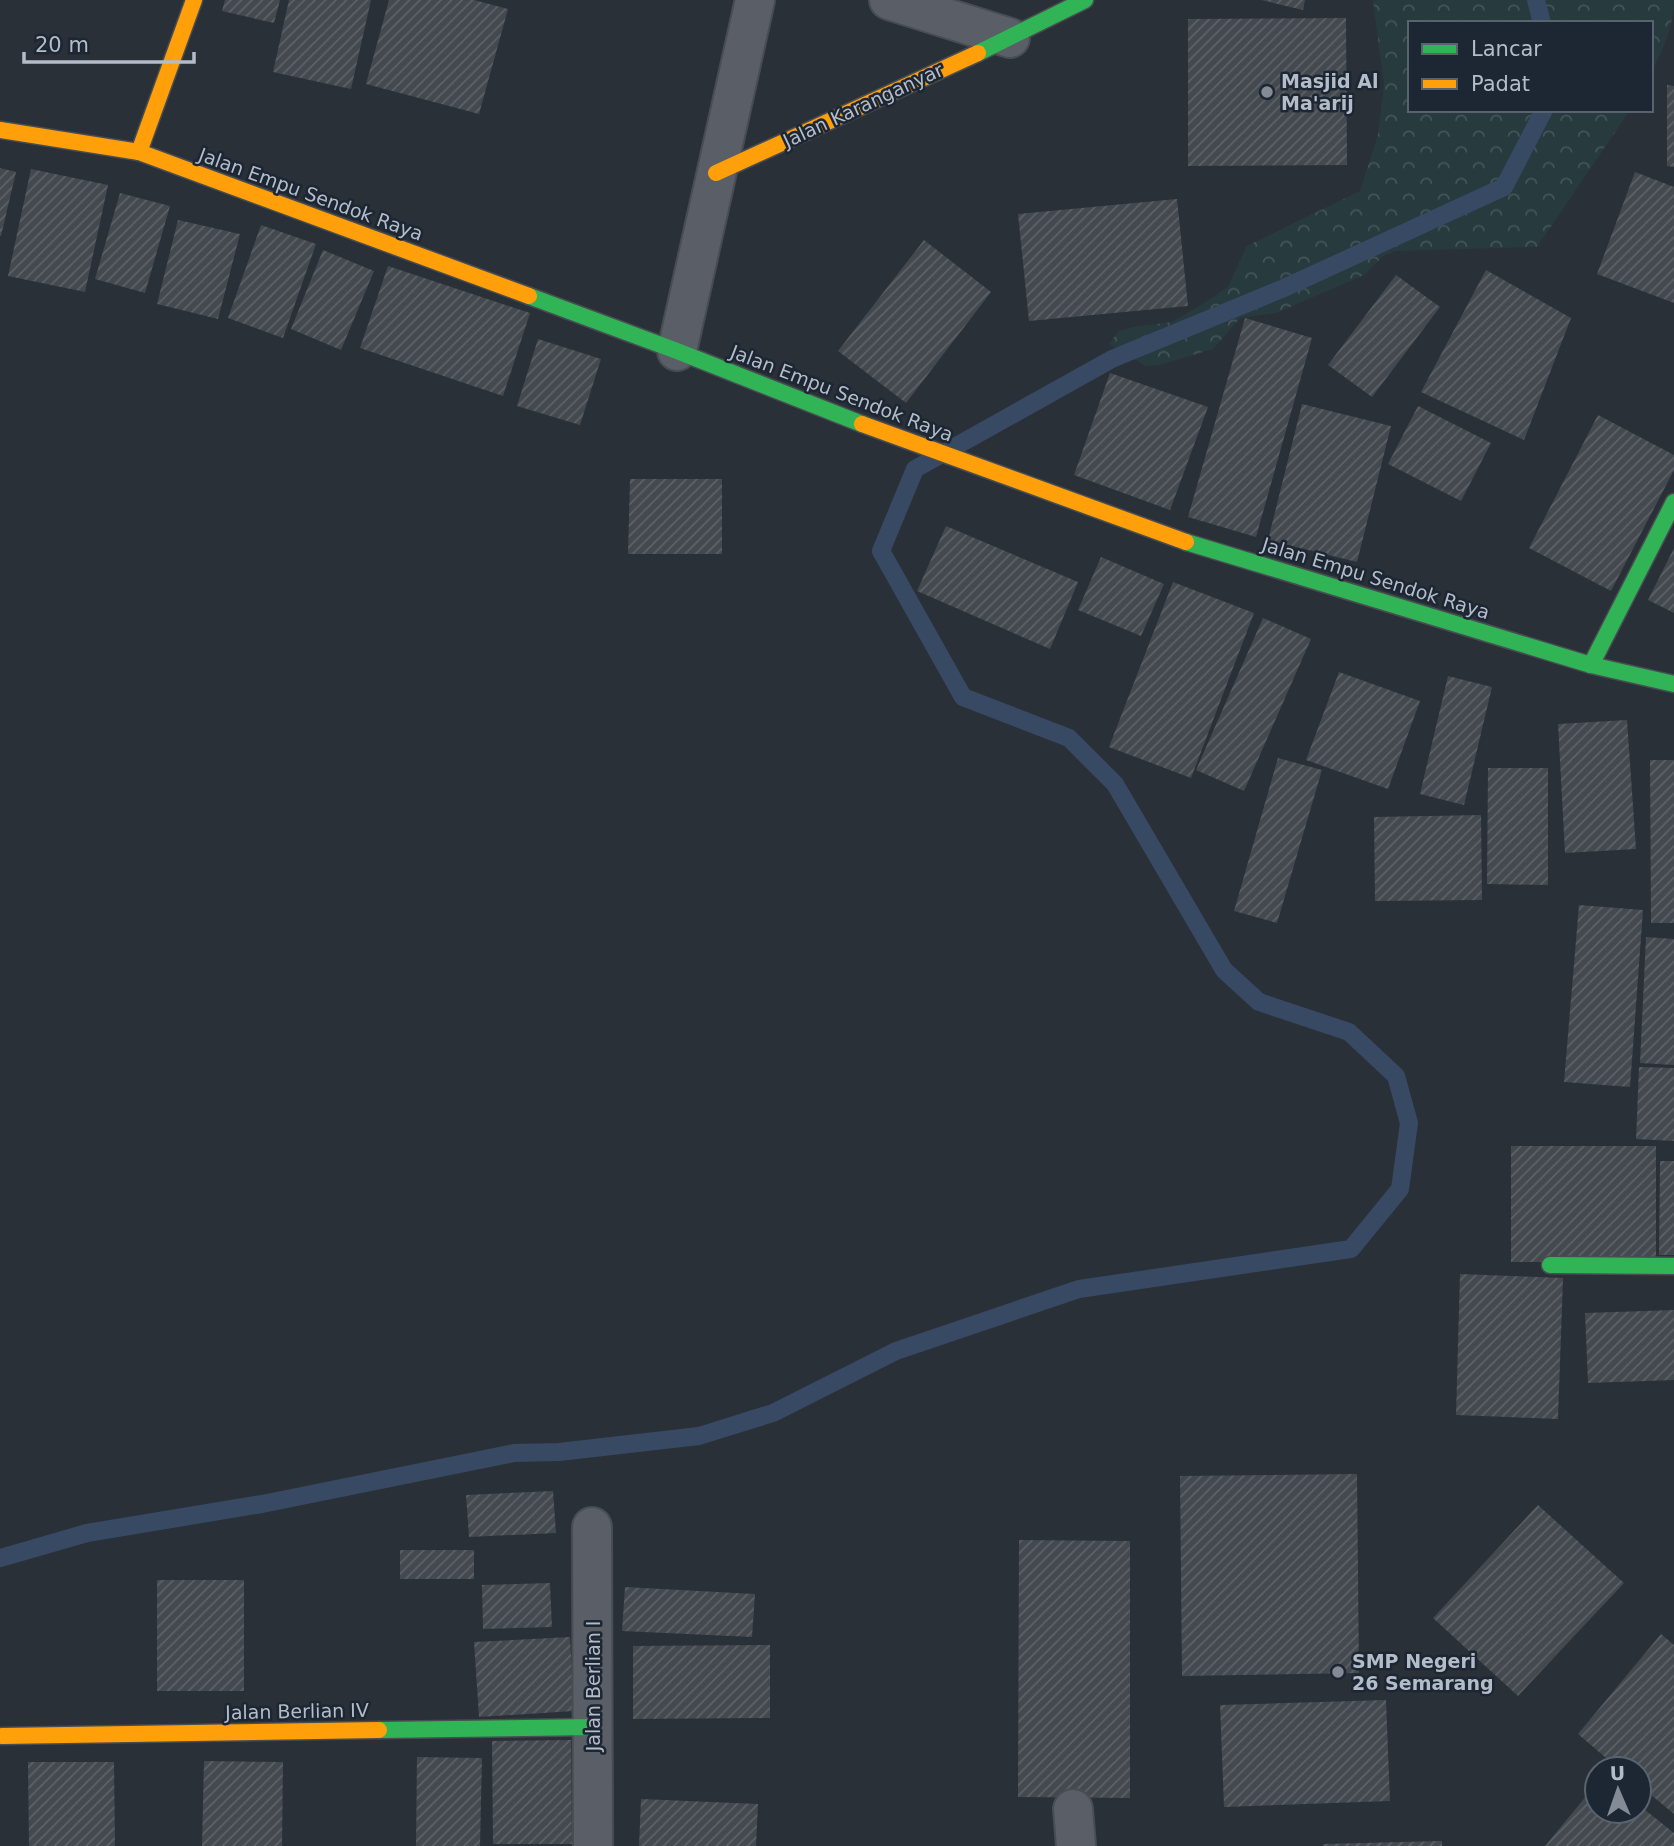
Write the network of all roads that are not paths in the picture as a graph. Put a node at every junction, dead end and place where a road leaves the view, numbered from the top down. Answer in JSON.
{"nodes":[{"id":1,"x":194,"y":0,"type":"edge"},
{"id":2,"x":755,"y":0,"type":"edge"},
{"id":3,"x":889,"y":0,"type":"edge"},
{"id":4,"x":1085,"y":0,"type":"edge"},
{"id":5,"x":1010,"y":38,"type":"junction"},
{"id":6,"x":0,"y":130,"type":"edge"},
{"id":7,"x":139,"y":152,"type":"junction"},
{"id":8,"x":716,"y":173,"type":"junction"},
{"id":9,"x":677,"y":351,"type":"junction"},
{"id":10,"x":1674,"y":502,"type":"edge"},
{"id":11,"x":1591,"y":666,"type":"junction"},
{"id":12,"x":1674,"y":684,"type":"edge"},
{"id":13,"x":1550,"y":1265,"type":"dead end"},
{"id":14,"x":1674,"y":1266,"type":"edge"},
{"id":15,"x":592,"y":1527,"type":"dead end"},
{"id":16,"x":593,"y":1727,"type":"junction"},
{"id":17,"x":2,"y":1736,"type":"edge"},
{"id":18,"x":593,"y":1846,"type":"edge"}],
"edges":[{"from":1,"to":7,"type":"main road"},
{"from":2,"to":8,"type":"street"},
{"from":3,"to":5,"type":"street"},
{"from":4,"to":5,"type":"main road","name":"Jalan Karanganyar"},
{"from":5,"to":8,"type":"main road","name":"Jalan Karanganyar"},
{"from":6,"to":7,"type":"main road","name":"Jalan Empu Sendok Raya"},
{"from":7,"to":9,"type":"main road","name":"Jalan Empu Sendok Raya"},
{"from":8,"to":9,"type":"street"},
{"from":9,"to":11,"type":"main road","name":"Jalan Empu Sendok Raya"},
{"from":10,"to":11,"type":"main road"},
{"from":11,"to":12,"type":"main road","name":"Jalan Empu Sendok Raya"},
{"from":13,"to":14,"type":"main road"},
{"from":15,"to":16,"type":"street","name":"Jalan Berlian I"},
{"from":16,"to":17,"type":"main road","name":"Jalan Berlian IV"},
{"from":16,"to":18,"type":"street","name":"Jalan Berlian I"}]}
